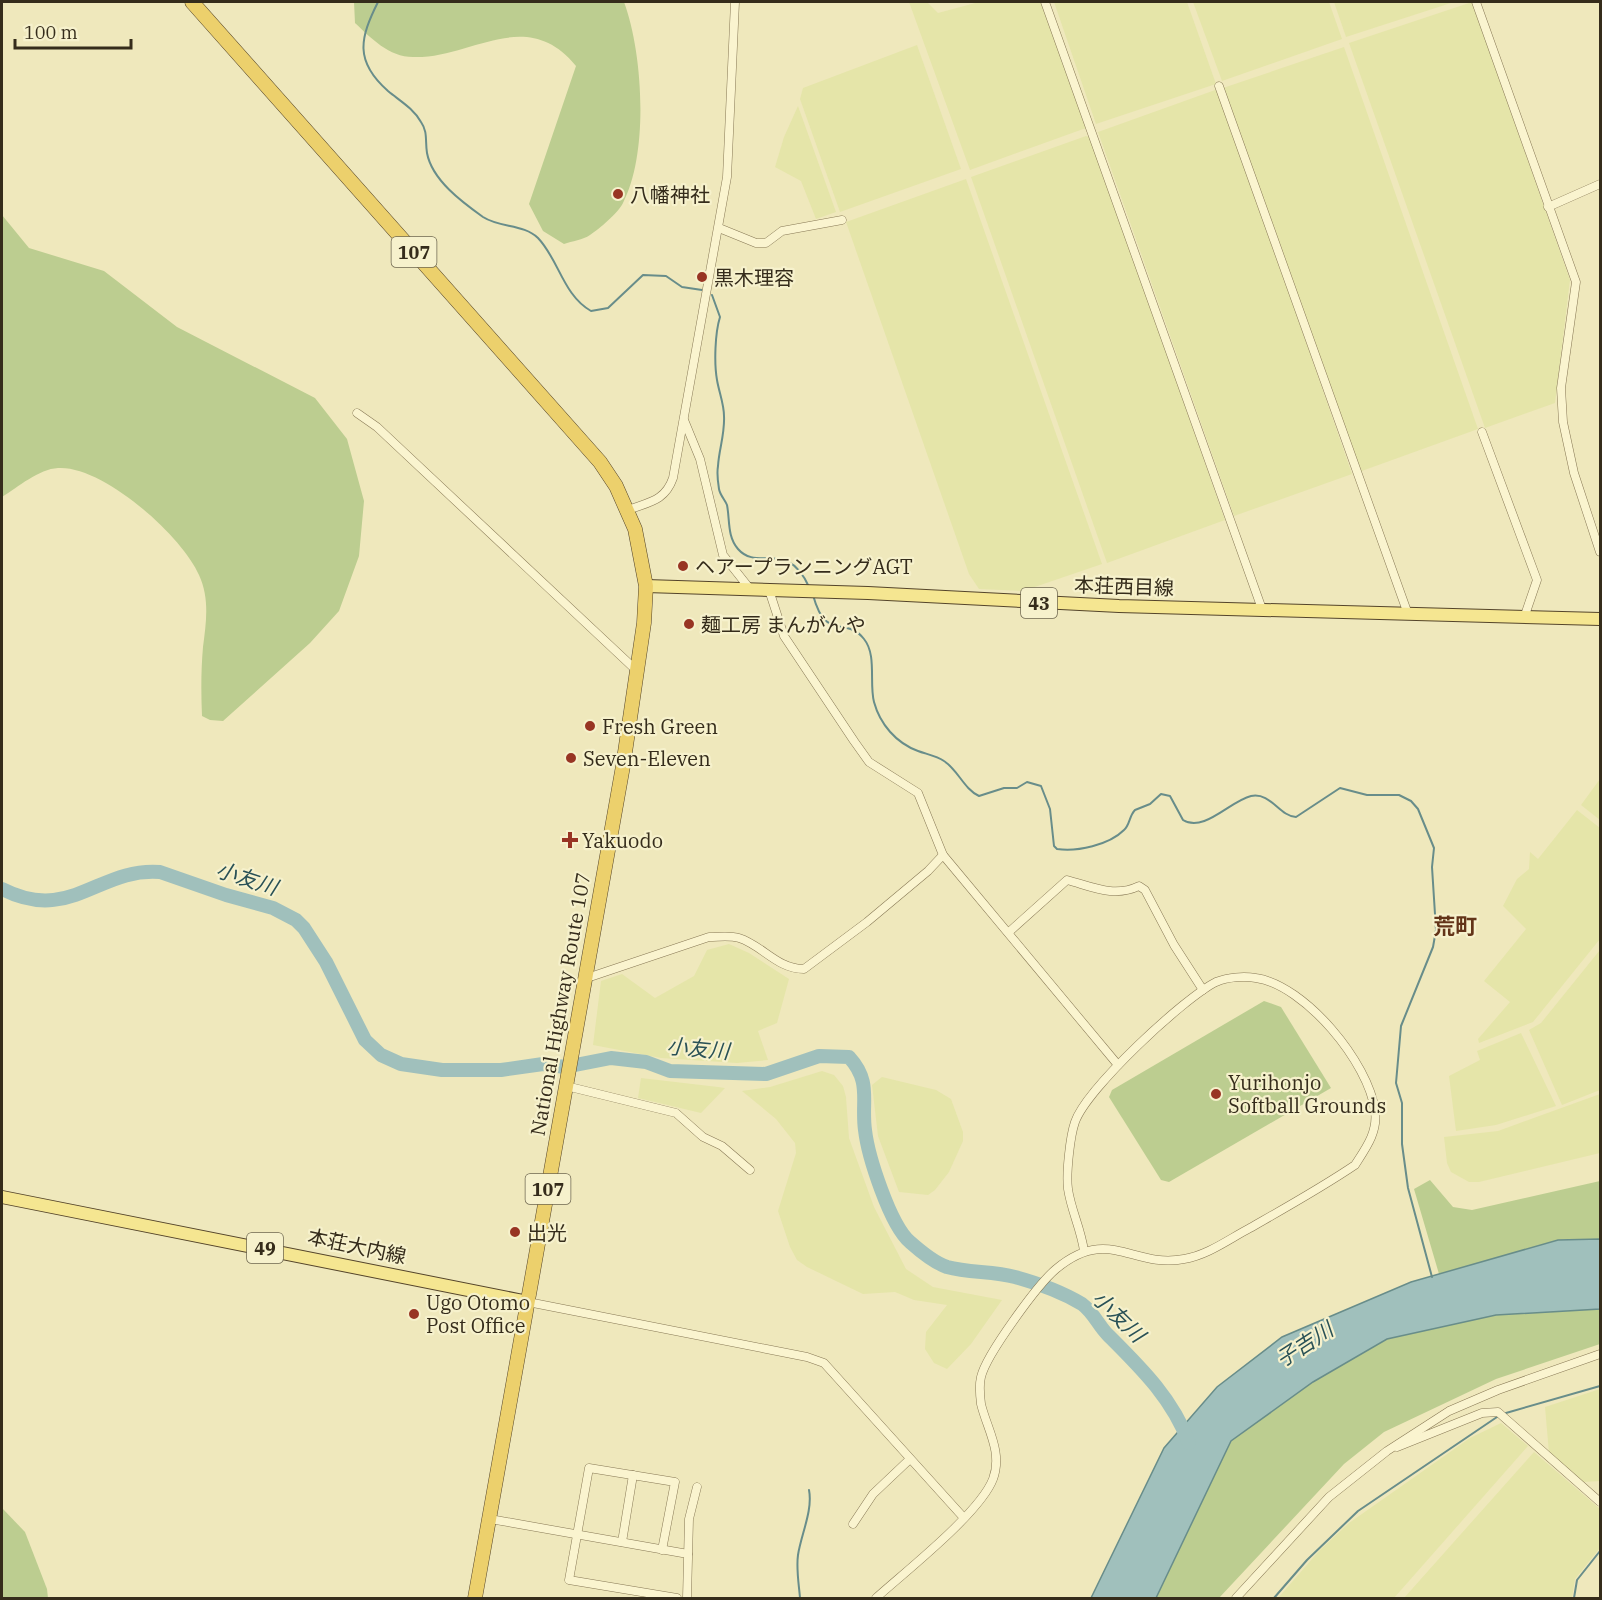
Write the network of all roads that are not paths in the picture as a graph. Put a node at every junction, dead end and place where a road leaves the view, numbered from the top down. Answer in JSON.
{"nodes":[{"id":1,"x":192,"y":2,"type":"edge"},
{"id":2,"x":735,"y":2,"type":"edge"},
{"id":3,"x":1045,"y":2,"type":"edge"},
{"id":4,"x":1476,"y":2,"type":"edge"},
{"id":5,"x":1219,"y":86,"type":"dead end"},
{"id":6,"x":1600,"y":184,"type":"edge"},
{"id":7,"x":1548,"y":207,"type":"junction"},
{"id":8,"x":842,"y":220,"type":"dead end"},
{"id":9,"x":719,"y":228,"type":"junction"},
{"id":10,"x":357,"y":413,"type":"dead end"},
{"id":11,"x":684,"y":419,"type":"junction"},
{"id":12,"x":1482,"y":432,"type":"dead end"},
{"id":13,"x":628,"y":510,"type":"junction"},
{"id":14,"x":1600,"y":552,"type":"edge"},
{"id":15,"x":646,"y":586,"type":"junction"},
{"id":16,"x":750,"y":589,"type":"junction"},
{"id":17,"x":769,"y":590,"type":"junction"},
{"id":18,"x":1262,"y":609,"type":"junction"},
{"id":19,"x":1408,"y":614,"type":"junction"},
{"id":20,"x":1525,"y":615,"type":"junction"},
{"id":21,"x":1600,"y":619,"type":"edge"},
{"id":22,"x":636,"y":670,"type":"junction"},
{"id":23,"x":943,"y":855,"type":"junction"},
{"id":24,"x":1009,"y":932,"type":"junction"},
{"id":25,"x":583,"y":980,"type":"junction"},
{"id":26,"x":1203,"y":990,"type":"junction"},
{"id":27,"x":1118,"y":1065,"type":"junction"},
{"id":28,"x":566,"y":1081,"type":"junction"},
{"id":29,"x":750,"y":1170,"type":"dead end"},
{"id":30,"x":2,"y":1197,"type":"edge"},
{"id":31,"x":1084,"y":1251,"type":"junction"},
{"id":32,"x":528,"y":1302,"type":"junction"},
{"id":33,"x":1600,"y":1354,"type":"edge"},
{"id":34,"x":1387,"y":1450,"type":"junction"},
{"id":35,"x":910,"y":1459,"type":"junction"},
{"id":36,"x":633,"y":1475,"type":"junction"},
{"id":37,"x":697,"y":1487,"type":"dead end"},
{"id":38,"x":1600,"y":1502,"type":"edge"},
{"id":39,"x":964,"y":1518,"type":"junction"},
{"id":40,"x":490,"y":1519,"type":"junction"},
{"id":41,"x":853,"y":1524,"type":"dead end"},
{"id":42,"x":577,"y":1534,"type":"junction"},
{"id":43,"x":622,"y":1542,"type":"junction"},
{"id":44,"x":662,"y":1550,"type":"junction"},
{"id":45,"x":688,"y":1554,"type":"junction"},
{"id":46,"x":475,"y":1599,"type":"edge"},
{"id":47,"x":677,"y":1599,"type":"edge"},
{"id":48,"x":687,"y":1599,"type":"edge"},
{"id":49,"x":876,"y":1599,"type":"edge"},
{"id":50,"x":1236,"y":1599,"type":"edge"}],
"edges":[{"from":1,"to":13,"type":"highway","name":"National Highway Route 107","number":"107"},
{"from":2,"to":9,"type":"street"},
{"from":3,"to":18,"type":"street"},
{"from":4,"to":7,"type":"street"},
{"from":5,"to":19,"type":"street"},
{"from":6,"to":7,"type":"street"},
{"from":7,"to":14,"type":"street"},
{"from":8,"to":9,"type":"street"},
{"from":9,"to":11,"type":"street"},
{"from":10,"to":22,"type":"street"},
{"from":11,"to":13,"type":"street"},
{"from":11,"to":16,"type":"street"},
{"from":12,"to":20,"type":"street"},
{"from":13,"to":15,"type":"highway","name":"National Highway Route 107","number":"107"},
{"from":15,"to":16,"type":"main road","name":"本荘西目線","number":"43"},
{"from":15,"to":22,"type":"highway","name":"National Highway Route 107","number":"107"},
{"from":16,"to":17,"type":"main road","name":"本荘西目線","number":"43"},
{"from":17,"to":18,"type":"main road","name":"本荘西目線","number":"43"},
{"from":17,"to":23,"type":"street"},
{"from":18,"to":19,"type":"main road","name":"本荘西目線","number":"43"},
{"from":19,"to":20,"type":"main road","name":"本荘西目線","number":"43"},
{"from":20,"to":21,"type":"main road","name":"本荘西目線","number":"43"},
{"from":22,"to":25,"type":"highway","name":"National Highway Route 107","number":"107"},
{"from":23,"to":24,"type":"street"},
{"from":23,"to":25,"type":"street"},
{"from":24,"to":26,"type":"street"},
{"from":24,"to":27,"type":"street"},
{"from":25,"to":28,"type":"highway","name":"National Highway Route 107","number":"107"},
{"from":26,"to":27,"type":"street"},
{"from":26,"to":31,"type":"street"},
{"from":27,"to":31,"type":"street"},
{"from":28,"to":29,"type":"street"},
{"from":28,"to":32,"type":"highway","name":"National Highway Route 107","number":"107"},
{"from":30,"to":32,"type":"main road","name":"本荘大内線","number":"49"},
{"from":31,"to":39,"type":"street"},
{"from":32,"to":35,"type":"street"},
{"from":32,"to":40,"type":"highway","name":"National Highway Route 107","number":"107"},
{"from":33,"to":34,"type":"street"},
{"from":34,"to":38,"type":"street"},
{"from":34,"to":50,"type":"street"},
{"from":35,"to":39,"type":"street"},
{"from":35,"to":41,"type":"street"},
{"from":36,"to":42,"type":"street"},
{"from":36,"to":43,"type":"street"},
{"from":36,"to":44,"type":"street"},
{"from":37,"to":45,"type":"street"},
{"from":39,"to":49,"type":"street"},
{"from":40,"to":42,"type":"street"},
{"from":40,"to":46,"type":"highway","name":"National Highway Route 107","number":"107"},
{"from":42,"to":43,"type":"street"},
{"from":42,"to":47,"type":"street"},
{"from":43,"to":44,"type":"street"},
{"from":44,"to":45,"type":"street"},
{"from":45,"to":48,"type":"street"}]}
